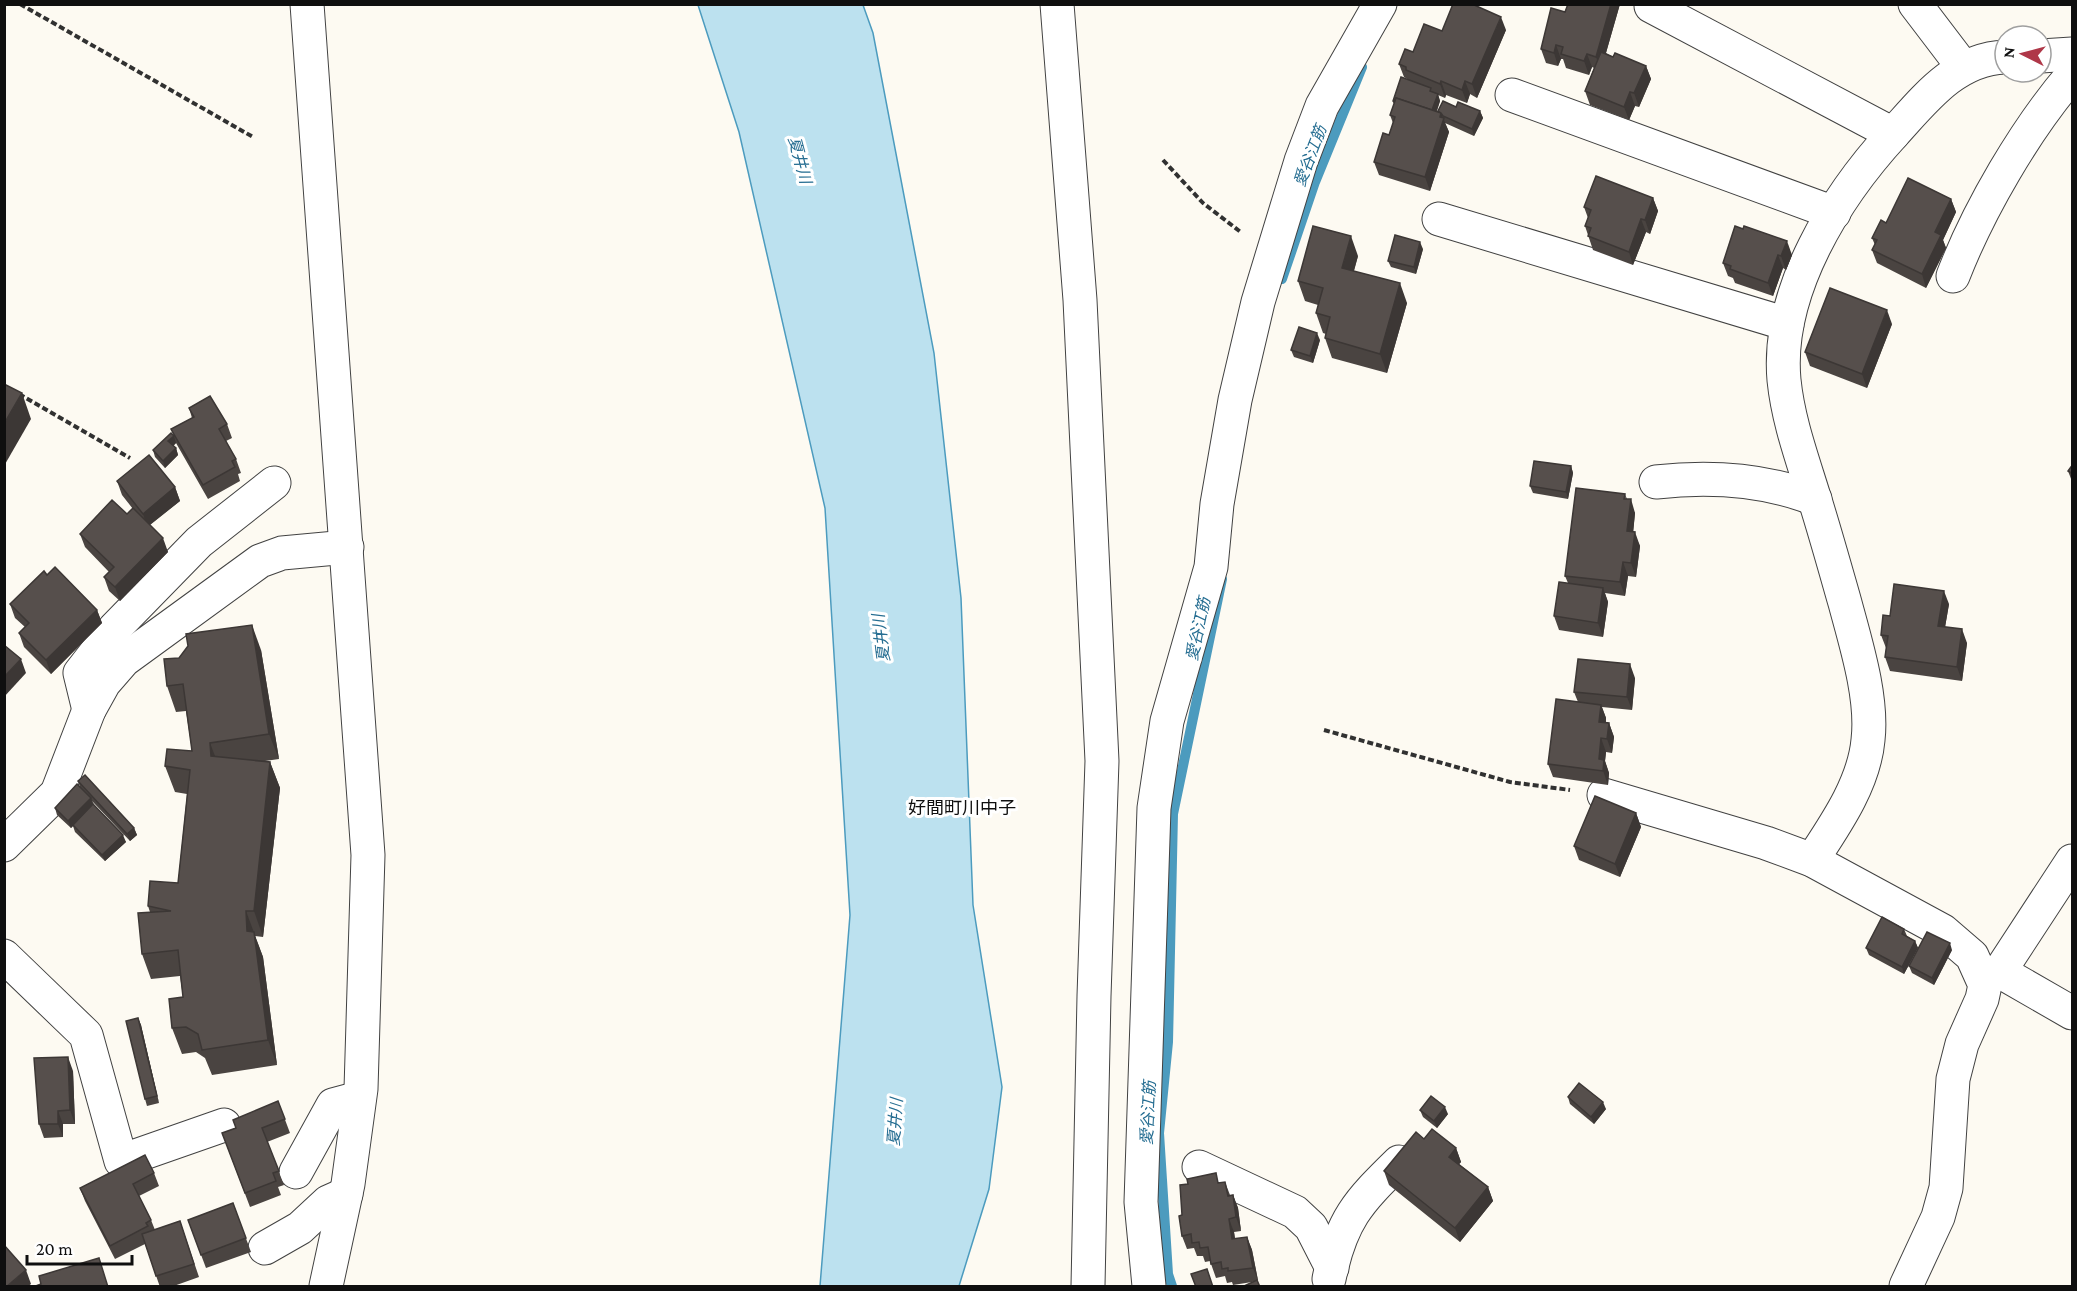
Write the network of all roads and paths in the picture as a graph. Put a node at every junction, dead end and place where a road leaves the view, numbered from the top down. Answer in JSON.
{"nodes":[{"id":1,"x":20,"y":4,"type":"edge"},
{"id":2,"x":306,"y":4,"type":"edge"},
{"id":3,"x":1057,"y":4,"type":"edge"},
{"id":4,"x":1380,"y":4,"type":"edge"},
{"id":5,"x":1915,"y":4,"type":"edge"},
{"id":6,"x":1651,"y":6,"type":"dead end"},
{"id":7,"x":2073,"y":54,"type":"edge"},
{"id":8,"x":2053,"y":55,"type":"edge"},
{"id":9,"x":1993,"y":60,"type":"edge"},
{"id":10,"x":1963,"y":67,"type":"junction"},
{"id":11,"x":2073,"y":75,"type":"edge"},
{"id":12,"x":1512,"y":95,"type":"dead end"},
{"id":13,"x":1893,"y":134,"type":"junction"},
{"id":14,"x":253,"y":137,"type":"dead end"},
{"id":15,"x":1163,"y":160,"type":"dead end"},
{"id":16,"x":1834,"y":213,"type":"junction"},
{"id":17,"x":1439,"y":219,"type":"dead end"},
{"id":18,"x":1273,"y":253,"type":"junction"},
{"id":19,"x":1953,"y":276,"type":"dead end"},
{"id":20,"x":1787,"y":324,"type":"junction"},
{"id":21,"x":14,"y":391,"type":"edge"},
{"id":22,"x":130,"y":458,"type":"dead end"},
{"id":23,"x":1656,"y":482,"type":"dead end"},
{"id":24,"x":274,"y":483,"type":"dead end"},
{"id":25,"x":1815,"y":498,"type":"junction"},
{"id":26,"x":347,"y":547,"type":"junction"},
{"id":27,"x":89,"y":710,"type":"junction"},
{"id":28,"x":1324,"y":730,"type":"dead end"},
{"id":29,"x":1604,"y":795,"type":"joint"},
{"id":30,"x":4,"y":845,"type":"edge"},
{"id":31,"x":1812,"y":860,"type":"junction"},
{"id":32,"x":2073,"y":861,"type":"edge"},
{"id":33,"x":4,"y":956,"type":"edge"},
{"id":34,"x":1992,"y":975,"type":"junction"},
{"id":35,"x":2073,"y":1013,"type":"edge"},
{"id":36,"x":359,"y":1098,"type":"junction"},
{"id":37,"x":224,"y":1125,"type":"dead end"},
{"id":38,"x":1400,"y":1161,"type":"edge"},
{"id":39,"x":1199,"y":1167,"type":"dead end"},
{"id":40,"x":296,"y":1172,"type":"dead end"},
{"id":41,"x":346,"y":1194,"type":"junction"},
{"id":42,"x":265,"y":1248,"type":"dead end"},
{"id":43,"x":1330,"y":1277,"type":"edge"},
{"id":44,"x":1089,"y":1286,"type":"edge"},
{"id":45,"x":326,"y":1287,"type":"edge"},
{"id":46,"x":1149,"y":1287,"type":"edge"},
{"id":47,"x":1906,"y":1287,"type":"edge"}],
"edges":[{"from":1,"to":14,"type":"path"},
{"from":2,"to":26,"type":"street"},
{"from":3,"to":44,"type":"street"},
{"from":4,"to":18,"type":"street"},
{"from":5,"to":10,"type":"street"},
{"from":6,"to":13,"type":"street"},
{"from":7,"to":8,"type":"street"},
{"from":9,"to":10,"type":"street"},
{"from":10,"to":13,"type":"street"},
{"from":11,"to":19,"type":"street"},
{"from":12,"to":16,"type":"street"},
{"from":13,"to":16,"type":"street"},
{"from":15,"to":18,"type":"path"},
{"from":16,"to":20,"type":"street"},
{"from":17,"to":20,"type":"street"},
{"from":18,"to":46,"type":"street"},
{"from":20,"to":25,"type":"street"},
{"from":21,"to":22,"type":"path"},
{"from":23,"to":25,"type":"street"},
{"from":24,"to":27,"type":"street"},
{"from":25,"to":31,"type":"street"},
{"from":26,"to":27,"type":"street"},
{"from":26,"to":36,"type":"street"},
{"from":27,"to":30,"type":"street"},
{"from":28,"to":29,"type":"path"},
{"from":29,"to":31,"type":"street"},
{"from":31,"to":34,"type":"street"},
{"from":32,"to":34,"type":"street"},
{"from":33,"to":37,"type":"street"},
{"from":34,"to":35,"type":"street"},
{"from":34,"to":47,"type":"street"},
{"from":36,"to":40,"type":"street"},
{"from":36,"to":41,"type":"street"},
{"from":38,"to":43,"type":"street"},
{"from":39,"to":43,"type":"street"},
{"from":41,"to":42,"type":"street"},
{"from":41,"to":45,"type":"street"}]}
